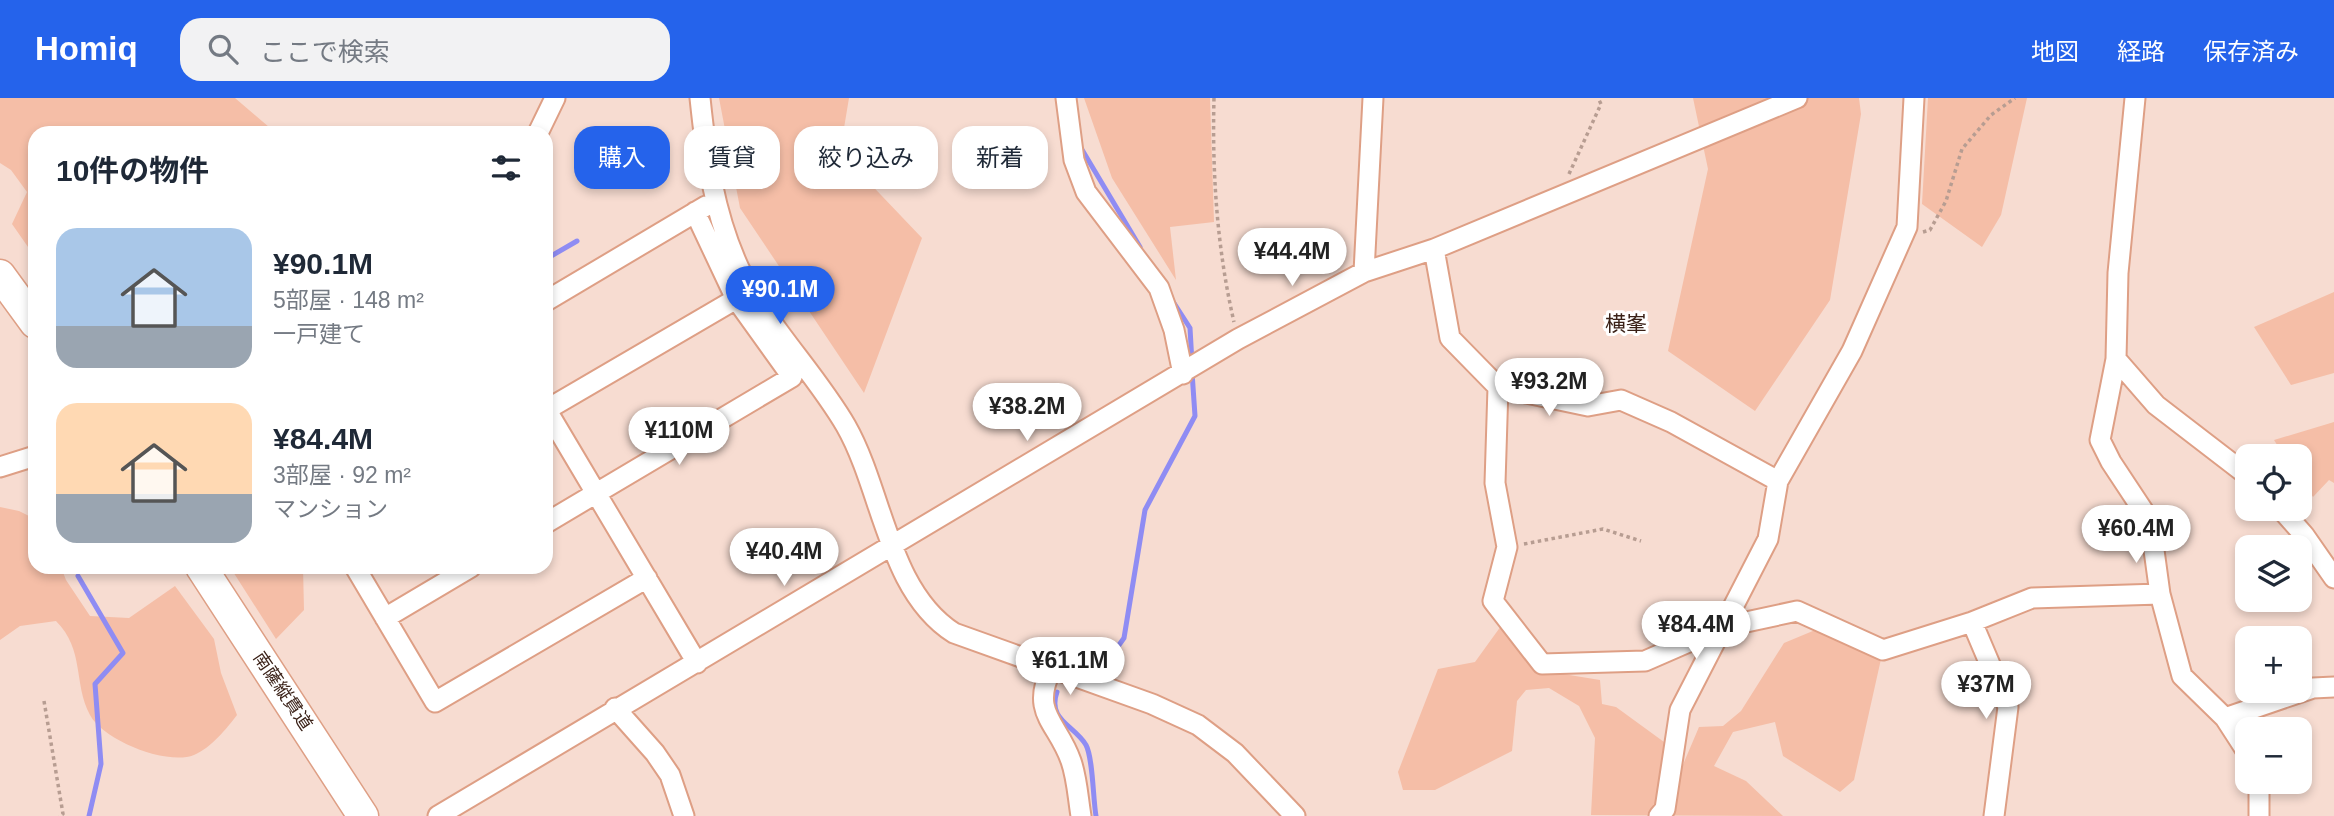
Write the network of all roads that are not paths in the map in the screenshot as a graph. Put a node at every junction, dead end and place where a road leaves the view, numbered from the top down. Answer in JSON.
{"nodes":[{"id":1,"x":555,"y":98,"type":"edge"},
{"id":2,"x":700,"y":98,"type":"edge"},
{"id":3,"x":1066,"y":98,"type":"edge"},
{"id":4,"x":1373,"y":98,"type":"edge"},
{"id":5,"x":1797,"y":98,"type":"edge"},
{"id":6,"x":1914,"y":98,"type":"edge"},
{"id":7,"x":2135,"y":98,"type":"edge"},
{"id":8,"x":541,"y":126,"type":"edge"},
{"id":9,"x":715,"y":200,"type":"junction"},
{"id":10,"x":695,"y":212,"type":"junction"},
{"id":11,"x":1434,"y":249,"type":"junction"},
{"id":12,"x":1364,"y":272,"type":"junction"},
{"id":13,"x":0,"y":275,"type":"edge"},
{"id":14,"x":553,"y":297,"type":"edge"},
{"id":15,"x":736,"y":299,"type":"junction"},
{"id":16,"x":28,"y":313,"type":"edge"},
{"id":17,"x":2116,"y":359,"type":"junction"},
{"id":18,"x":1191,"y":369,"type":"junction"},
{"id":19,"x":1498,"y":387,"type":"junction"},
{"id":20,"x":553,"y":406,"type":"edge"},
{"id":21,"x":553,"y":422,"type":"edge"},
{"id":22,"x":28,"y":458,"type":"edge"},
{"id":23,"x":2235,"y":466,"type":"edge"},
{"id":24,"x":0,"y":467,"type":"edge"},
{"id":25,"x":1778,"y":481,"type":"junction"},
{"id":26,"x":596,"y":493,"type":"junction"},
{"id":27,"x":553,"y":519,"type":"edge"},
{"id":28,"x":2292,"y":521,"type":"edge"},
{"id":29,"x":892,"y":548,"type":"junction"},
{"id":30,"x":206,"y":574,"type":"edge"},
{"id":31,"x":359,"y":574,"type":"edge"},
{"id":32,"x":459,"y":574,"type":"edge"},
{"id":33,"x":646,"y":578,"type":"junction"},
{"id":34,"x":2334,"y":578,"type":"edge"},
{"id":35,"x":2160,"y":594,"type":"junction"},
{"id":36,"x":385,"y":618,"type":"junction"},
{"id":37,"x":1972,"y":622,"type":"junction"},
{"id":38,"x":1723,"y":627,"type":"junction"},
{"id":39,"x":697,"y":663,"type":"junction"},
{"id":40,"x":1051,"y":670,"type":"junction"},
{"id":41,"x":2334,"y":687,"type":"edge"},
{"id":42,"x":615,"y":708,"type":"junction"},
{"id":43,"x":2225,"y":718,"type":"junction"},
{"id":44,"x":2235,"y":733,"type":"edge"},
{"id":45,"x":2259,"y":794,"type":"edge"},
{"id":46,"x":363,"y":816,"type":"edge"},
{"id":47,"x":439,"y":816,"type":"edge"},
{"id":48,"x":684,"y":816,"type":"edge"},
{"id":49,"x":1081,"y":816,"type":"edge"},
{"id":50,"x":1295,"y":816,"type":"edge"},
{"id":51,"x":1659,"y":816,"type":"edge"},
{"id":52,"x":1994,"y":816,"type":"edge"},
{"id":53,"x":2259,"y":816,"type":"edge"}],
"edges":[{"from":1,"to":8,"type":"street"},
{"from":2,"to":9,"type":"street"},
{"from":3,"to":18,"type":"street"},
{"from":4,"to":12,"type":"street"},
{"from":5,"to":11,"type":"street"},
{"from":6,"to":25,"type":"street"},
{"from":7,"to":17,"type":"street"},
{"from":9,"to":10,"type":"street"},
{"from":9,"to":29,"type":"street"},
{"from":10,"to":14,"type":"street"},
{"from":10,"to":15,"type":"street"},
{"from":11,"to":12,"type":"street"},
{"from":11,"to":19,"type":"street"},
{"from":12,"to":18,"type":"street"},
{"from":13,"to":16,"type":"main road"},
{"from":15,"to":20,"type":"street"},
{"from":15,"to":26,"type":"street"},
{"from":17,"to":23,"type":"street"},
{"from":17,"to":35,"type":"street"},
{"from":18,"to":29,"type":"street"},
{"from":19,"to":25,"type":"street"},
{"from":19,"to":38,"type":"street"},
{"from":21,"to":26,"type":"street"},
{"from":22,"to":24,"type":"street"},
{"from":25,"to":38,"type":"street"},
{"from":26,"to":27,"type":"street"},
{"from":26,"to":33,"type":"street"},
{"from":28,"to":34,"type":"street"},
{"from":29,"to":39,"type":"street"},
{"from":29,"to":40,"type":"street"},
{"from":30,"to":46,"type":"main road","name":"南薩縦貫道"},
{"from":31,"to":36,"type":"street"},
{"from":32,"to":36,"type":"street"},
{"from":33,"to":36,"type":"street"},
{"from":33,"to":39,"type":"street"},
{"from":35,"to":37,"type":"street"},
{"from":35,"to":43,"type":"street"},
{"from":37,"to":38,"type":"street"},
{"from":37,"to":52,"type":"street"},
{"from":38,"to":51,"type":"street"},
{"from":39,"to":42,"type":"street"},
{"from":40,"to":49,"type":"street"},
{"from":40,"to":50,"type":"street"},
{"from":41,"to":43,"type":"street"},
{"from":42,"to":47,"type":"street"},
{"from":42,"to":48,"type":"street"},
{"from":43,"to":44,"type":"street"},
{"from":45,"to":53,"type":"street"}]}
